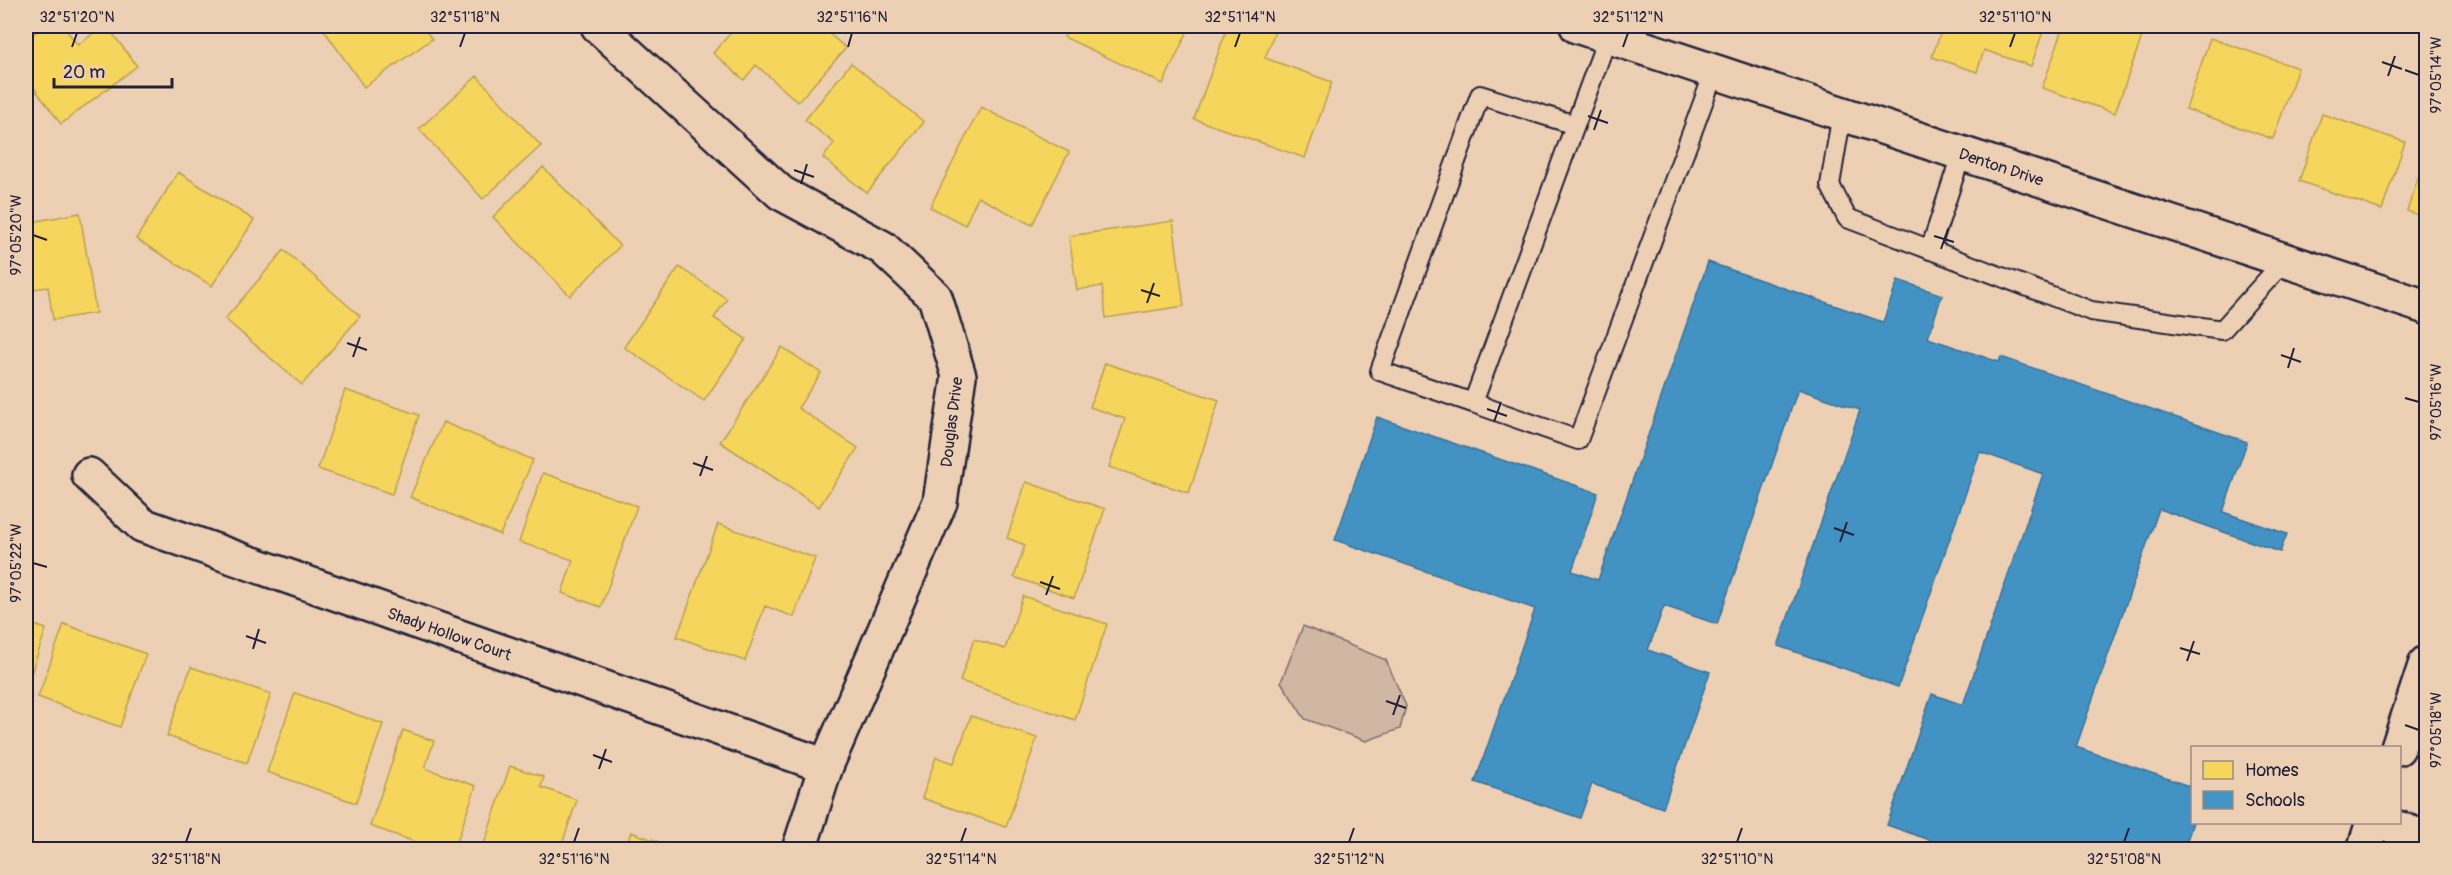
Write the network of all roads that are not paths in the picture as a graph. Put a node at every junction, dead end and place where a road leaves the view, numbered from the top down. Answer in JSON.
{"nodes":[{"id":1,"x":598,"y":26,"type":"edge"},
{"id":2,"x":1576,"y":26,"type":"edge"},
{"id":3,"x":1608,"y":36,"type":"junction"},
{"id":4,"x":1715,"y":70,"type":"junction"},
{"id":5,"x":1842,"y":113,"type":"junction"},
{"id":6,"x":1575,"y":125,"type":"junction"},
{"id":7,"x":1962,"y":152,"type":"junction"},
{"id":8,"x":1930,"y":250,"type":"junction"},
{"id":9,"x":2285,"y":260,"type":"junction"},
{"id":10,"x":2427,"y":307,"type":"edge"},
{"id":11,"x":1473,"y":402,"type":"junction"},
{"id":12,"x":89,"y":474,"type":"dead end"},
{"id":13,"x":2427,"y":663,"type":"edge"},
{"id":14,"x":2398,"y":746,"type":"edge"},
{"id":15,"x":826,"y":766,"type":"junction"},
{"id":16,"x":2372,"y":824,"type":"edge"},
{"id":17,"x":2386,"y":824,"type":"edge"},
{"id":18,"x":2427,"y":838,"type":"edge"},
{"id":19,"x":799,"y":849,"type":"edge"},
{"id":20,"x":2364,"y":849,"type":"edge"}],
"edges":[{"from":1,"to":15,"type":"street","name":"Douglas Drive"},
{"from":2,"to":3,"type":"street","name":"Denton Drive"},
{"from":3,"to":4,"type":"street","name":"Denton Drive"},
{"from":3,"to":6,"type":"lane"},
{"from":4,"to":5,"type":"street","name":"Denton Drive"},
{"from":4,"to":11,"type":"lane"},
{"from":5,"to":7,"type":"street","name":"Denton Drive"},
{"from":5,"to":8,"type":"lane"},
{"from":6,"to":11,"type":"lane"},
{"from":6,"to":11,"type":"lane"},
{"from":7,"to":8,"type":"lane"},
{"from":7,"to":9,"type":"street","name":"Denton Drive"},
{"from":8,"to":9,"type":"lane"},
{"from":9,"to":10,"type":"street","name":"Denton Drive"},
{"from":12,"to":15,"type":"street","name":"Shady Hollow Court"},
{"from":13,"to":14,"type":"street"},
{"from":15,"to":19,"type":"street","name":"Douglas Drive"},
{"from":16,"to":20,"type":"street"},
{"from":17,"to":18,"type":"street"}]}
